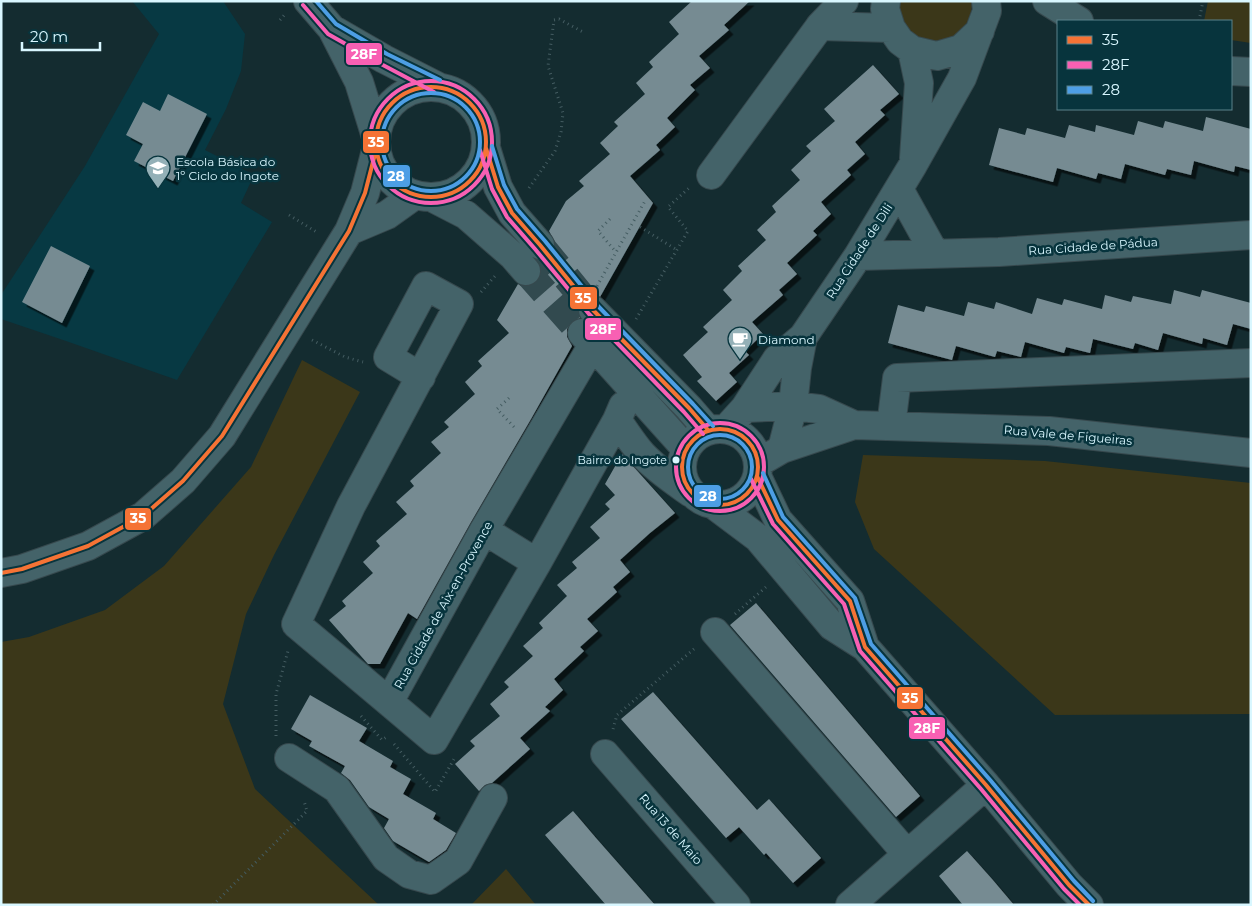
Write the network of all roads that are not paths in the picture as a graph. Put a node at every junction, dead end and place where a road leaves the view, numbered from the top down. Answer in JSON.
{"nodes":[{"id":1,"x":308,"y":1,"type":"edge"},
{"id":2,"x":844,"y":1,"type":"edge"},
{"id":3,"x":886,"y":1,"type":"edge"},
{"id":4,"x":986,"y":1,"type":"edge"},
{"id":5,"x":1047,"y":1,"type":"edge"},
{"id":6,"x":1076,"y":20,"type":"edge"},
{"id":7,"x":820,"y":26,"type":"junction"},
{"id":8,"x":891,"y":28,"type":"junction"},
{"id":9,"x":332,"y":29,"type":"junction"},
{"id":10,"x":980,"y":31,"type":"junction"},
{"id":11,"x":912,"y":50,"type":"junction"},
{"id":12,"x":1232,"y":71,"type":"edge"},
{"id":13,"x":1251,"y":72,"type":"edge"},
{"id":14,"x":437,"y":86,"type":"junction"},
{"id":15,"x":376,"y":144,"type":"junction"},
{"id":16,"x":486,"y":148,"type":"junction"},
{"id":17,"x":913,"y":165,"type":"junction"},
{"id":18,"x":711,"y":175,"type":"dead end"},
{"id":19,"x":899,"y":189,"type":"junction"},
{"id":20,"x":423,"y":196,"type":"junction"},
{"id":21,"x":1251,"y":235,"type":"edge"},
{"id":22,"x":345,"y":239,"type":"junction"},
{"id":23,"x":540,"y":245,"type":"tunnel mouth"},
{"id":24,"x":936,"y":254,"type":"junction"},
{"id":25,"x":858,"y":256,"type":"junction"},
{"id":26,"x":520,"y":263,"type":"tunnel mouth"},
{"id":27,"x":588,"y":329,"type":"junction"},
{"id":28,"x":803,"y":337,"type":"junction"},
{"id":29,"x":1251,"y":363,"type":"edge"},
{"id":30,"x":421,"y":377,"type":"junction"},
{"id":31,"x":631,"y":389,"type":"junction"},
{"id":32,"x":793,"y":406,"type":"junction"},
{"id":33,"x":745,"y":408,"type":"junction"},
{"id":34,"x":617,"y":420,"type":"junction"},
{"id":35,"x":854,"y":425,"type":"junction"},
{"id":36,"x":891,"y":426,"type":"junction"},
{"id":37,"x":717,"y":430,"type":"junction"},
{"id":38,"x":686,"y":449,"type":"junction"},
{"id":39,"x":782,"y":449,"type":"junction"},
{"id":40,"x":1251,"y":453,"type":"edge"},
{"id":41,"x":758,"y":470,"type":"junction"},
{"id":42,"x":703,"y":499,"type":"junction"},
{"id":43,"x":484,"y":530,"type":"junction"},
{"id":44,"x":537,"y":564,"type":"junction"},
{"id":45,"x":1,"y":573,"type":"edge"},
{"id":46,"x":715,"y":632,"type":"road end"},
{"id":47,"x":865,"y":647,"type":"junction"},
{"id":48,"x":389,"y":702,"type":"junction"},
{"id":49,"x":605,"y":754,"type":"road end"},
{"id":50,"x":288,"y":758,"type":"dead end"},
{"id":51,"x":986,"y":785,"type":"junction"},
{"id":52,"x":493,"y":798,"type":"dead end"},
{"id":53,"x":907,"y":854,"type":"junction"},
{"id":54,"x":736,"y":905,"type":"edge"},
{"id":55,"x":850,"y":905,"type":"edge"},
{"id":56,"x":1089,"y":905,"type":"edge"}],
"edges":[{"from":1,"to":9,"type":"street"},
{"from":2,"to":7,"type":"street"},
{"from":3,"to":8,"type":"street"},
{"from":4,"to":10,"type":"street","name":"Rua Cidade de Dili"},
{"from":5,"to":6,"type":"street"},
{"from":7,"to":8,"type":"street"},
{"from":7,"to":18,"type":"street"},
{"from":8,"to":11,"type":"street"},
{"from":9,"to":14,"type":"street"},
{"from":9,"to":15,"type":"street"},
{"from":10,"to":11,"type":"street"},
{"from":10,"to":17,"type":"street","name":"Rua Cidade de Dili"},
{"from":11,"to":17,"type":"street","name":"Rua Cidade de Dili"},
{"from":12,"to":13,"type":"street"},
{"from":14,"to":15,"type":"street"},
{"from":14,"to":16,"type":"street"},
{"from":15,"to":20,"type":"street"},
{"from":15,"to":22,"type":"street"},
{"from":16,"to":20,"type":"street"},
{"from":16,"to":23,"type":"street"},
{"from":17,"to":19,"type":"street","name":"Rua Cidade de Dili"},
{"from":19,"to":24,"type":"street"},
{"from":19,"to":25,"type":"street","name":"Rua Cidade de Dili"},
{"from":20,"to":22,"type":"street"},
{"from":20,"to":26,"type":"street"},
{"from":21,"to":24,"type":"street","name":"Rua Cidade de Pádua"},
{"from":22,"to":45,"type":"street"},
{"from":24,"to":25,"type":"street","name":"Rua Cidade de Pádua"},
{"from":25,"to":28,"type":"street","name":"Rua Cidade de Dili"},
{"from":27,"to":31,"type":"street"},
{"from":27,"to":37,"type":"street"},
{"from":27,"to":43,"type":"street","name":"Rua Cidade de Aix-en-Provence"},
{"from":28,"to":32,"type":"street","name":"Rua Cidade de Dili"},
{"from":28,"to":33,"type":"street","name":"Rua Cidade de Dili"},
{"from":29,"to":36,"type":"street"},
{"from":30,"to":30,"type":"street"},
{"from":30,"to":48,"type":"street"},
{"from":31,"to":34,"type":"street","name":"Rua Cidade de Aix-en-Provence"},
{"from":31,"to":38,"type":"street"},
{"from":32,"to":33,"type":"street","name":"Rua Vale de Figueiras"},
{"from":32,"to":35,"type":"street","name":"Rua Vale de Figueiras"},
{"from":32,"to":39,"type":"street","name":"Rua Cidade de Dili"},
{"from":33,"to":37,"type":"street","name":"Rua Cidade de Dili"},
{"from":34,"to":42,"type":"street"},
{"from":34,"to":44,"type":"street","name":"Rua Cidade de Aix-en-Provence"},
{"from":35,"to":36,"type":"street","name":"Rua Vale de Figueiras"},
{"from":35,"to":39,"type":"street","name":"Rua Vale de Figueiras"},
{"from":36,"to":40,"type":"street","name":"Rua Vale de Figueiras"},
{"from":37,"to":38,"type":"street"},
{"from":37,"to":41,"type":"street"},
{"from":38,"to":42,"type":"street"},
{"from":39,"to":41,"type":"street","name":"Rua Vale de Figueiras"},
{"from":41,"to":42,"type":"street"},
{"from":41,"to":47,"type":"street"},
{"from":42,"to":47,"type":"street"},
{"from":43,"to":44,"type":"street"},
{"from":43,"to":48,"type":"street","name":"Rua Cidade de Aix-en-Provence"},
{"from":44,"to":48,"type":"street","name":"Rua Cidade de Aix-en-Provence"},
{"from":46,"to":53,"type":"street"},
{"from":47,"to":51,"type":"street"},
{"from":49,"to":54,"type":"street","name":"Rua 13 de Maio"},
{"from":50,"to":52,"type":"street"},
{"from":51,"to":53,"type":"street"},
{"from":51,"to":56,"type":"street"},
{"from":53,"to":55,"type":"street"}]}
